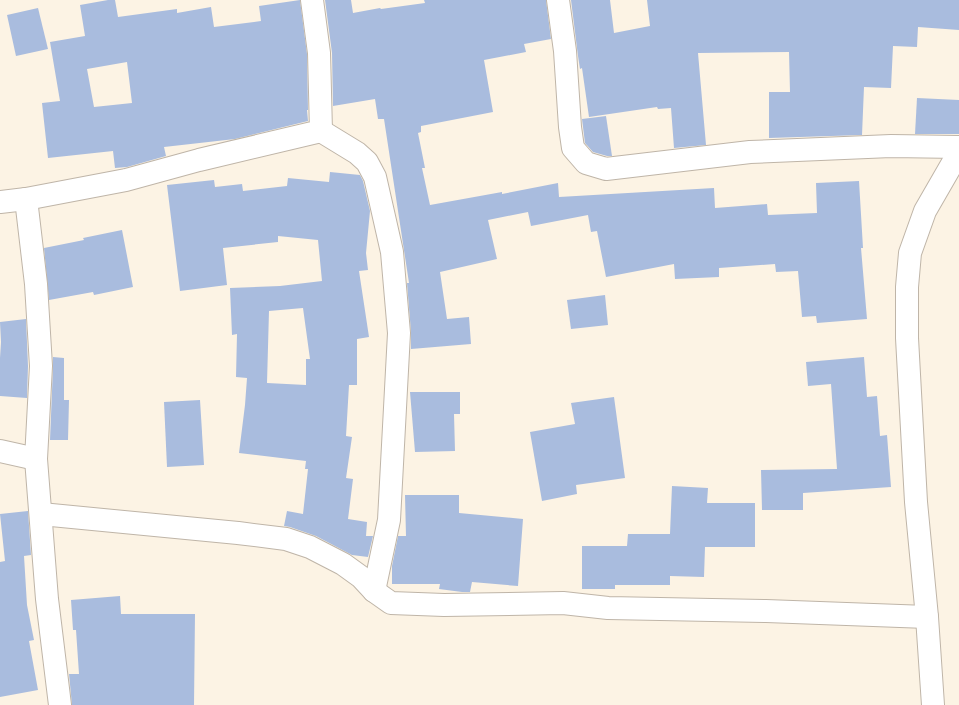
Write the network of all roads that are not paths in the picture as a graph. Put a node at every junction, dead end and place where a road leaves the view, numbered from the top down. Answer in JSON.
{"nodes":[{"id":1,"x":312,"y":0,"type":"edge"},
{"id":2,"x":558,"y":0,"type":"edge"},
{"id":3,"x":321,"y":131,"type":"junction"},
{"id":4,"x":959,"y":147,"type":"edge"},
{"id":5,"x":959,"y":152,"type":"edge"},
{"id":6,"x":26,"y":199,"type":"junction"},
{"id":7,"x":0,"y":202,"type":"edge"},
{"id":8,"x":0,"y":452,"type":"edge"},
{"id":9,"x":36,"y":459,"type":"junction"},
{"id":10,"x":41,"y":514,"type":"junction"},
{"id":11,"x":374,"y":591,"type":"junction"},
{"id":12,"x":927,"y":617,"type":"junction"},
{"id":13,"x":60,"y":705,"type":"edge"},
{"id":14,"x":933,"y":705,"type":"edge"}],
"edges":[{"from":1,"to":3,"type":"street"},
{"from":2,"to":4,"type":"street"},
{"from":3,"to":6,"type":"street"},
{"from":3,"to":11,"type":"street"},
{"from":5,"to":12,"type":"street"},
{"from":6,"to":7,"type":"street"},
{"from":6,"to":9,"type":"street"},
{"from":8,"to":9,"type":"street"},
{"from":9,"to":10,"type":"street"},
{"from":10,"to":11,"type":"street"},
{"from":10,"to":13,"type":"street"},
{"from":11,"to":12,"type":"street"},
{"from":12,"to":14,"type":"street"}]}
